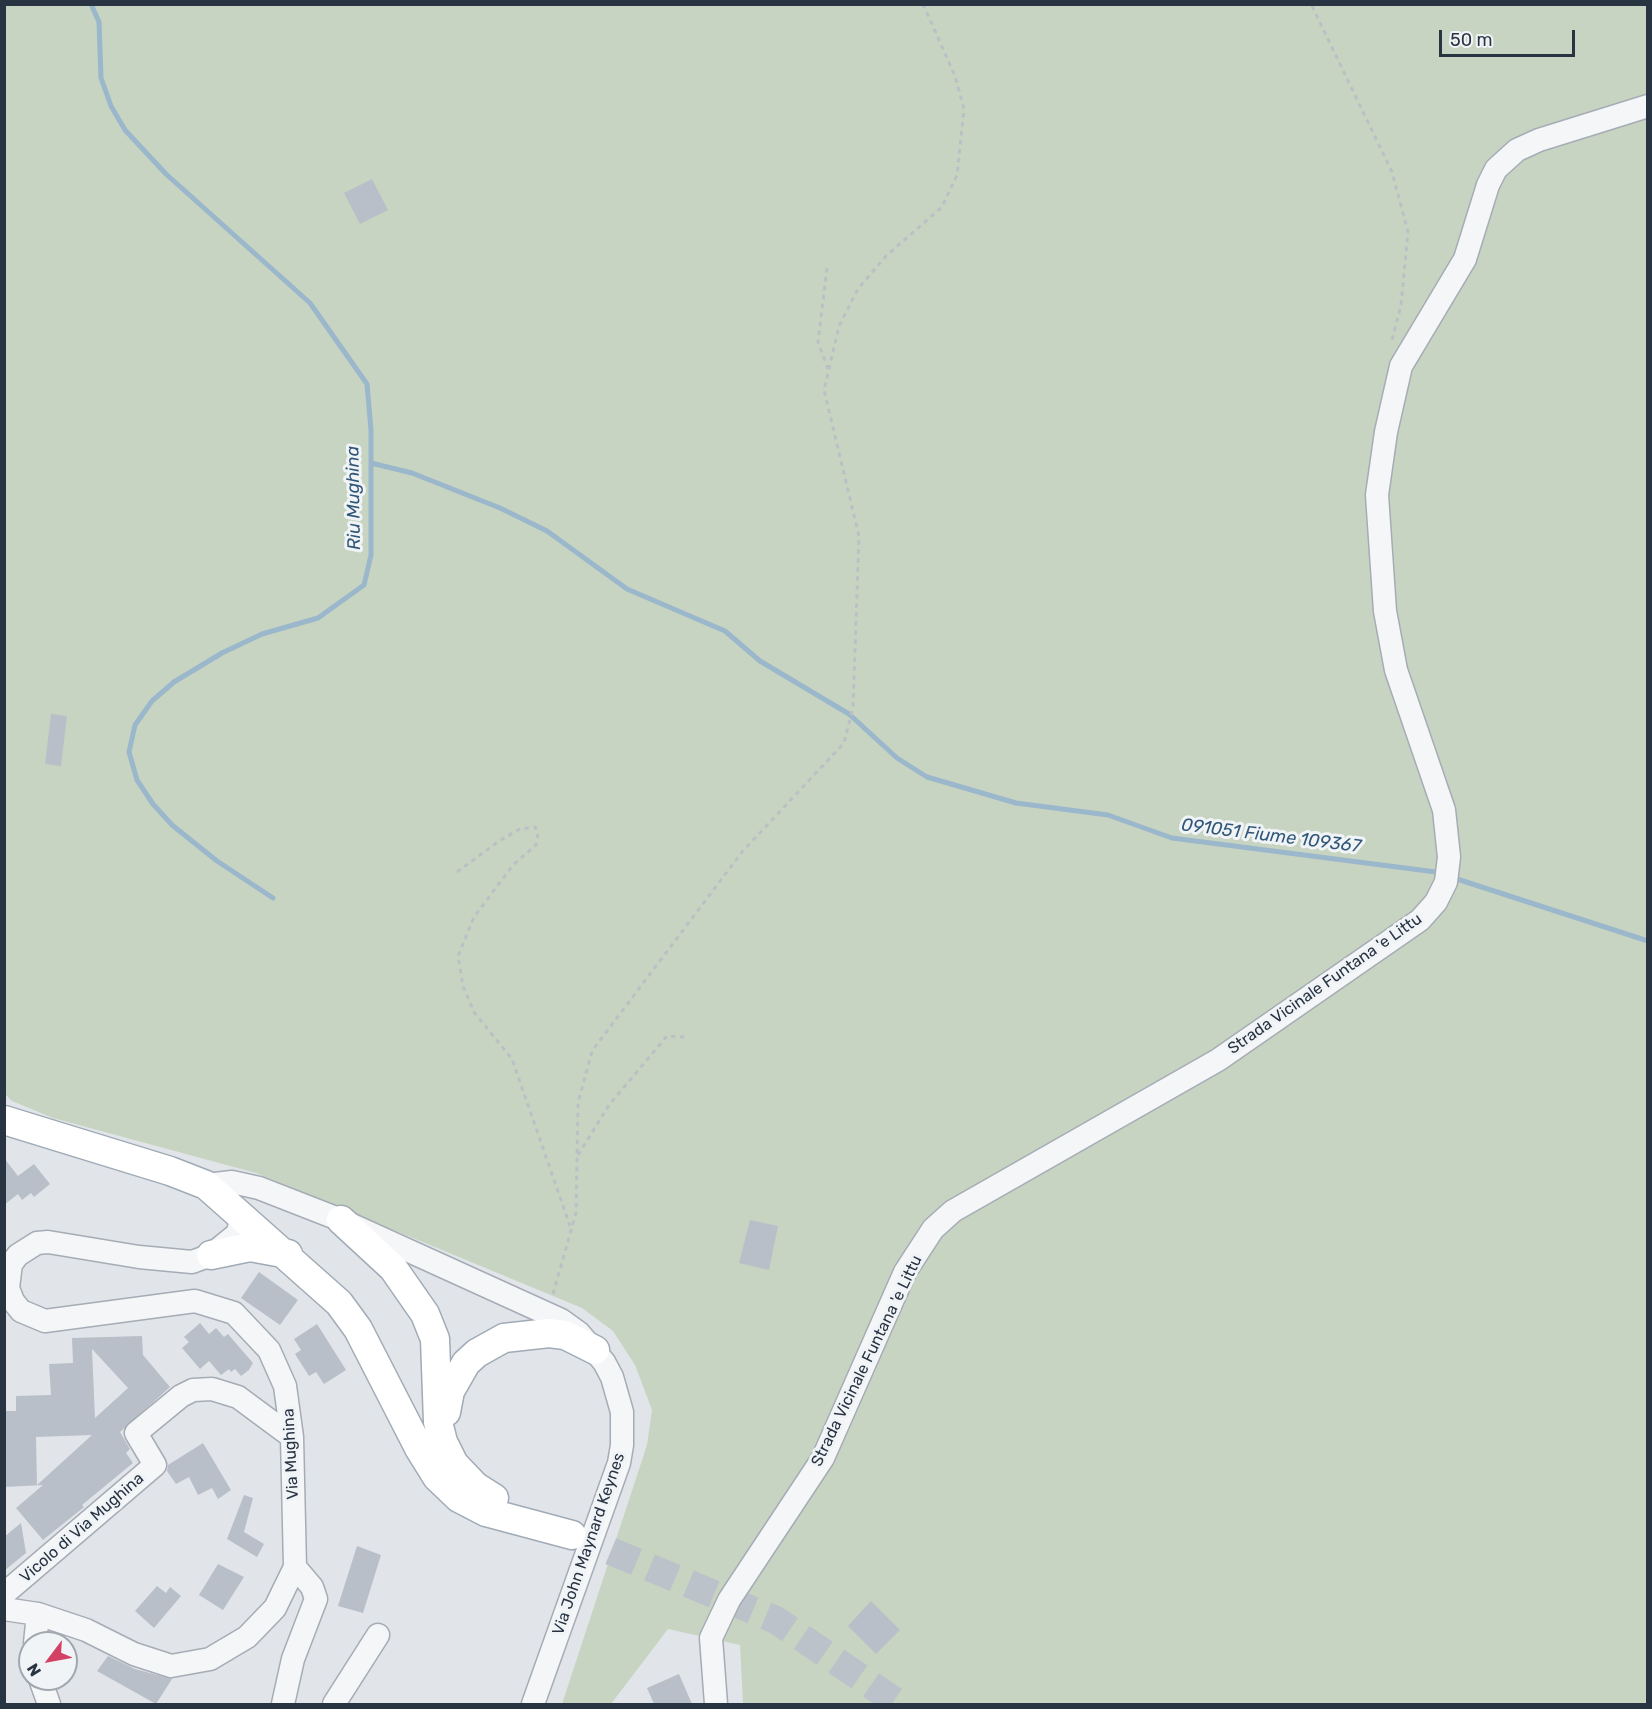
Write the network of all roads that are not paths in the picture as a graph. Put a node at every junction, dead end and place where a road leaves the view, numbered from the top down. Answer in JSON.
{"nodes":[{"id":1,"x":1647,"y":106,"type":"edge"},
{"id":2,"x":9,"y":1122,"type":"edge"},
{"id":3,"x":206,"y":1185,"type":"junction"},
{"id":4,"x":243,"y":1215,"type":"junction"},
{"id":5,"x":341,"y":1220,"type":"junction"},
{"id":6,"x":288,"y":1254,"type":"junction"},
{"id":7,"x":211,"y":1255,"type":"junction"},
{"id":8,"x":7,"y":1290,"type":"edge"},
{"id":9,"x":595,"y":1350,"type":"junction"},
{"id":10,"x":292,"y":1437,"type":"junction"},
{"id":11,"x":454,"y":1464,"type":"junction"},
{"id":12,"x":295,"y":1567,"type":"junction"},
{"id":13,"x":4,"y":1594,"type":"edge"},
{"id":14,"x":4,"y":1609,"type":"edge"},
{"id":15,"x":38,"y":1614,"type":"junction"},
{"id":16,"x":36,"y":1631,"type":"edge"},
{"id":17,"x":378,"y":1635,"type":"dead end"},
{"id":18,"x":283,"y":1704,"type":"edge"},
{"id":19,"x":334,"y":1704,"type":"edge"},
{"id":20,"x":533,"y":1704,"type":"edge"},
{"id":21,"x":716,"y":1704,"type":"edge"}],
"edges":[{"from":1,"to":21,"type":"street","name":"Strada Vicinale Funtana 'e Littu"},
{"from":2,"to":3,"type":"main road"},
{"from":3,"to":4,"type":"main road"},
{"from":3,"to":5,"type":"street","name":"Via John Maynard Keynes"},
{"from":4,"to":6,"type":"main road"},
{"from":4,"to":7,"type":"street"},
{"from":5,"to":9,"type":"street","name":"Via John Maynard Keynes"},
{"from":5,"to":11,"type":"main road"},
{"from":6,"to":7,"type":"main road"},
{"from":6,"to":11,"type":"main road"},
{"from":7,"to":8,"type":"street","name":"Via Mughina"},
{"from":8,"to":10,"type":"street","name":"Via Mughina"},
{"from":9,"to":11,"type":"main road"},
{"from":9,"to":20,"type":"street","name":"Via John Maynard Keynes"},
{"from":10,"to":12,"type":"street","name":"Via Mughina"},
{"from":10,"to":13,"type":"street","name":"Vicolo di Via Mughina"},
{"from":12,"to":15,"type":"street","name":"Via Mughina"},
{"from":12,"to":18,"type":"street"},
{"from":14,"to":15,"type":"street","name":"Via Mughina"},
{"from":15,"to":16,"type":"street"},
{"from":17,"to":19,"type":"street"}]}
